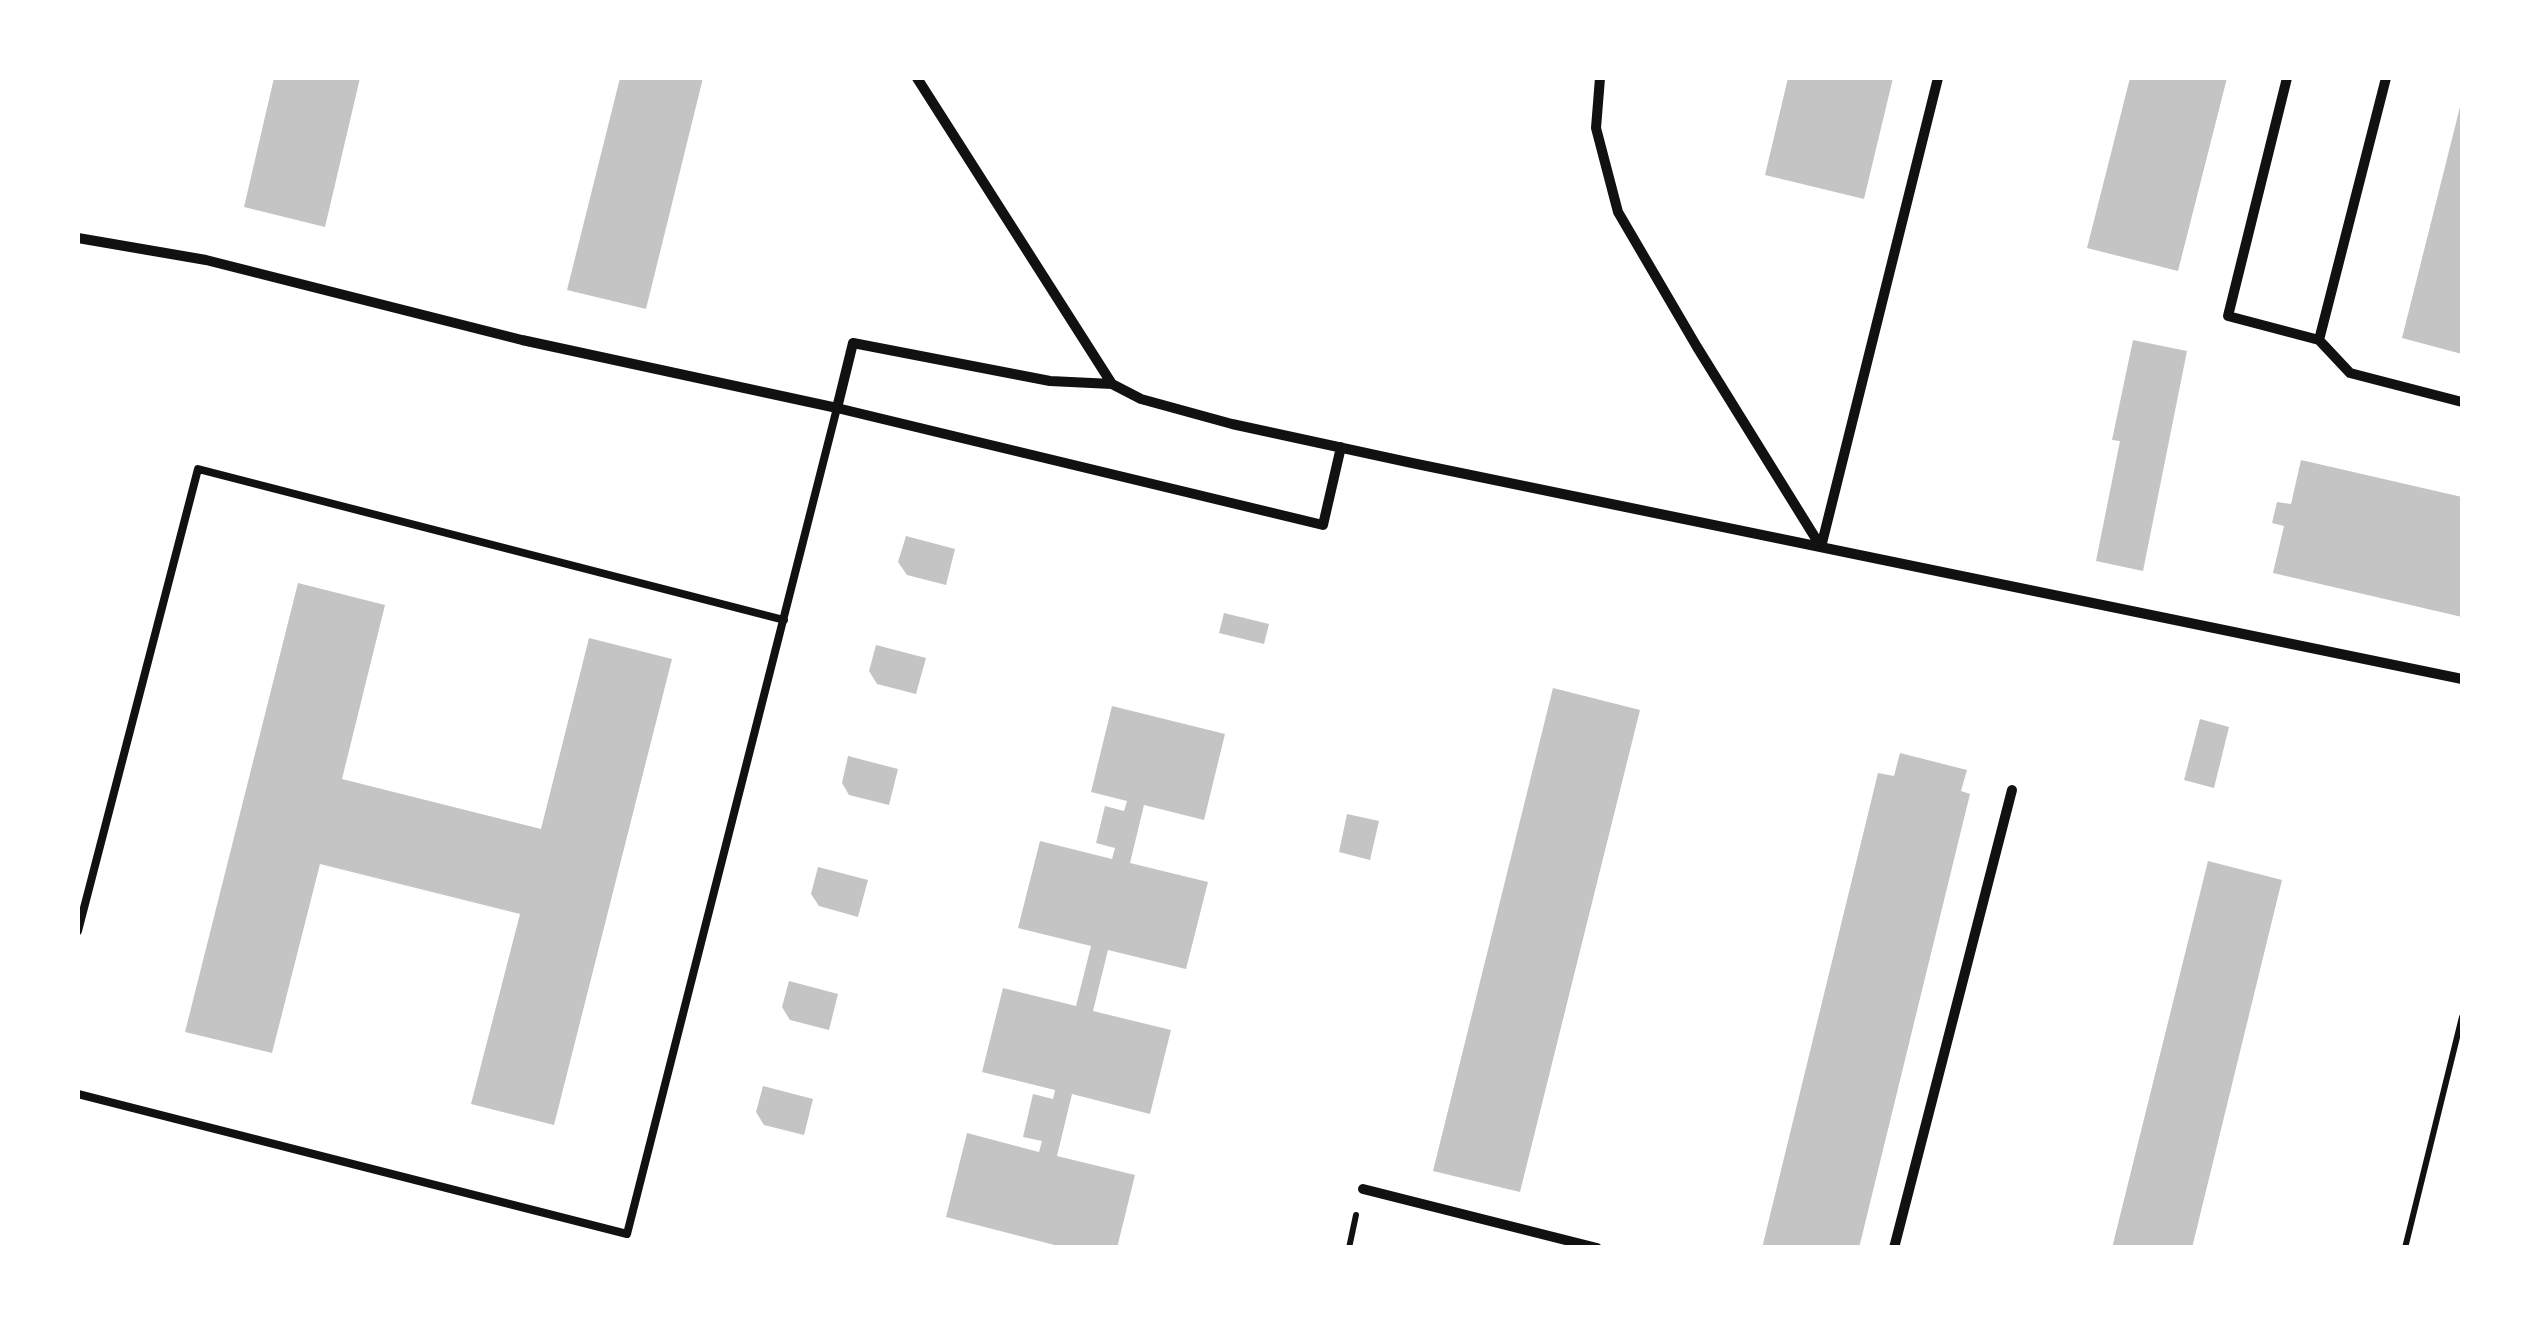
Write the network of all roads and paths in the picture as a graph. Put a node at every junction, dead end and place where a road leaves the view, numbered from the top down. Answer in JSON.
{"nodes":[{"id":1,"x":917,"y":78,"type":"edge"},
{"id":2,"x":1600,"y":78,"type":"edge"},
{"id":3,"x":1938,"y":78,"type":"edge"},
{"id":4,"x":2287,"y":78,"type":"edge"},
{"id":5,"x":2386,"y":78,"type":"edge"},
{"id":6,"x":78,"y":238,"type":"edge"},
{"id":7,"x":2319,"y":340,"type":"junction"},
{"id":8,"x":1112,"y":384,"type":"junction"},
{"id":9,"x":2462,"y":402,"type":"edge"},
{"id":10,"x":837,"y":408,"type":"junction"},
{"id":11,"x":1342,"y":447,"type":"junction"},
{"id":12,"x":1821,"y":548,"type":"junction"},
{"id":13,"x":784,"y":620,"type":"junction"},
{"id":14,"x":2462,"y":679,"type":"edge"},
{"id":15,"x":2012,"y":790,"type":"dead end"},
{"id":16,"x":78,"y":931,"type":"edge"},
{"id":17,"x":2462,"y":1017,"type":"edge"},
{"id":18,"x":78,"y":1094,"type":"edge"},
{"id":19,"x":1363,"y":1188,"type":"dead end"},
{"id":20,"x":1597,"y":1248,"type":"edge"},
{"id":21,"x":1894,"y":1248,"type":"edge"},
{"id":22,"x":2405,"y":1248,"type":"edge"}],
"edges":[{"from":1,"to":8,"type":"street"},
{"from":2,"to":12,"type":"street"},
{"from":3,"to":12,"type":"street"},
{"from":4,"to":7,"type":"street"},
{"from":5,"to":7,"type":"street"},
{"from":6,"to":10,"type":"street"},
{"from":7,"to":9,"type":"street"},
{"from":8,"to":10,"type":"street"},
{"from":8,"to":11,"type":"street"},
{"from":10,"to":11,"type":"street"},
{"from":10,"to":13,"type":"lane"},
{"from":11,"to":12,"type":"street"},
{"from":12,"to":14,"type":"street"},
{"from":13,"to":16,"type":"lane"},
{"from":13,"to":18,"type":"lane"},
{"from":15,"to":21,"type":"street"},
{"from":17,"to":22,"type":"path"},
{"from":19,"to":20,"type":"street"}]}
